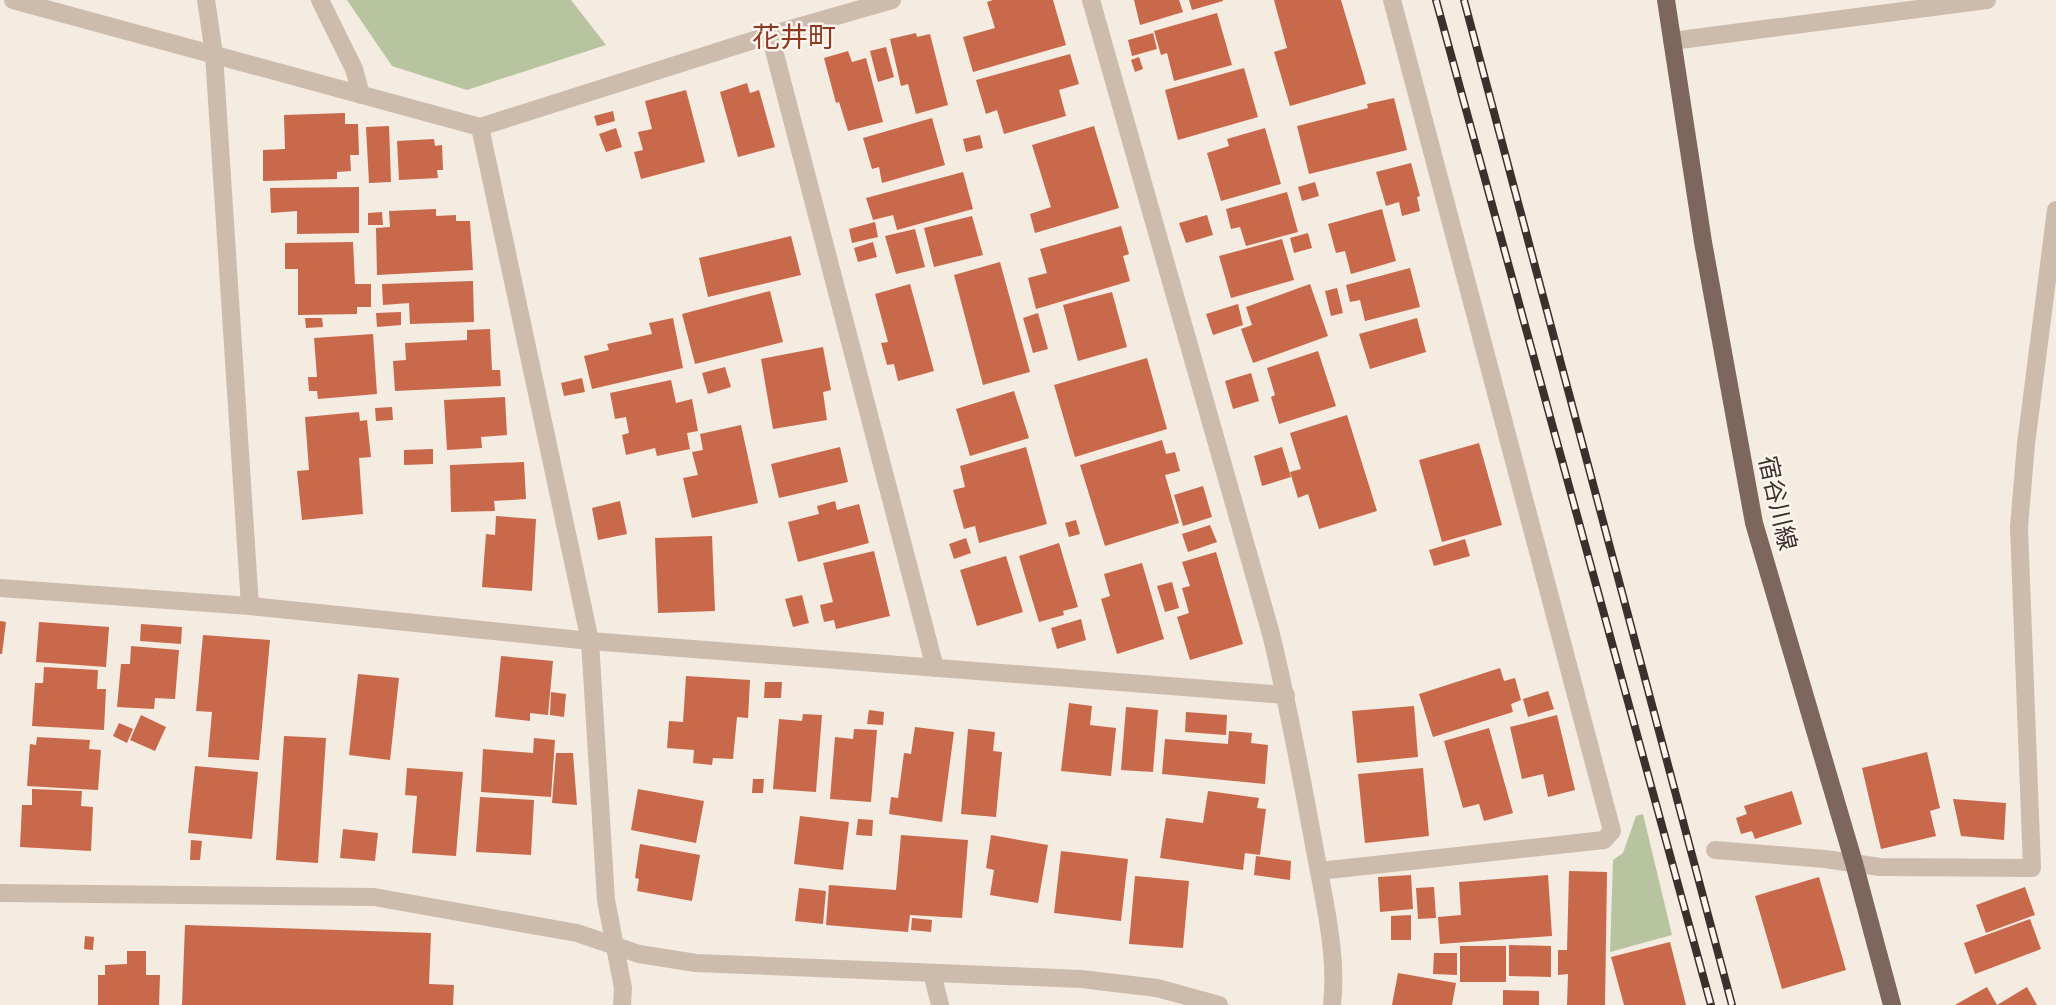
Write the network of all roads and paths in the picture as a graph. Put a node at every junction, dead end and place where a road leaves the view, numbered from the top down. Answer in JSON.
{"nodes":[{"id":1,"x":13,"y":0,"type":"edge"},
{"id":2,"x":206,"y":0,"type":"edge"},
{"id":3,"x":320,"y":0,"type":"edge"},
{"id":4,"x":891,"y":0,"type":"edge"},
{"id":5,"x":1091,"y":0,"type":"edge"},
{"id":6,"x":1392,"y":0,"type":"edge"},
{"id":7,"x":1666,"y":0,"type":"edge"},
{"id":8,"x":1987,"y":0,"type":"edge"},
{"id":9,"x":770,"y":36,"type":"junction"},
{"id":10,"x":1672,"y":41,"type":"junction"},
{"id":11,"x":214,"y":54,"type":"junction"},
{"id":12,"x":361,"y":95,"type":"junction"},
{"id":13,"x":480,"y":127,"type":"junction"},
{"id":14,"x":2056,"y":210,"type":"edge"},
{"id":15,"x":0,"y":588,"type":"edge"},
{"id":16,"x":250,"y":606,"type":"junction"},
{"id":17,"x":590,"y":641,"type":"junction"},
{"id":18,"x":935,"y":668,"type":"junction"},
{"id":19,"x":1286,"y":695,"type":"junction"},
{"id":20,"x":1715,"y":850,"type":"dead end"},
{"id":21,"x":1854,"y":863,"type":"junction"},
{"id":22,"x":1319,"y":871,"type":"junction"},
{"id":23,"x":0,"y":893,"type":"edge"},
{"id":24,"x":615,"y":946,"type":"junction"},
{"id":25,"x":932,"y":973,"type":"junction"},
{"id":26,"x":622,"y":1005,"type":"edge"},
{"id":27,"x":940,"y":1005,"type":"edge"},
{"id":28,"x":1219,"y":1005,"type":"edge"},
{"id":29,"x":1332,"y":1005,"type":"edge"},
{"id":30,"x":1892,"y":1005,"type":"edge"}],
"edges":[{"from":1,"to":11,"type":"street"},
{"from":2,"to":11,"type":"street"},
{"from":3,"to":12,"type":"street"},
{"from":4,"to":9,"type":"street"},
{"from":5,"to":19,"type":"street"},
{"from":6,"to":22,"type":"street"},
{"from":7,"to":10,"type":"main road","name":"宿谷川線"},
{"from":8,"to":10,"type":"street"},
{"from":9,"to":13,"type":"street"},
{"from":9,"to":18,"type":"street"},
{"from":10,"to":21,"type":"main road","name":"宿谷川線"},
{"from":11,"to":12,"type":"street"},
{"from":11,"to":16,"type":"street"},
{"from":12,"to":13,"type":"street"},
{"from":13,"to":17,"type":"street"},
{"from":14,"to":21,"type":"street"},
{"from":15,"to":16,"type":"street"},
{"from":16,"to":17,"type":"street"},
{"from":17,"to":18,"type":"street"},
{"from":17,"to":24,"type":"street"},
{"from":18,"to":19,"type":"street"},
{"from":19,"to":22,"type":"street"},
{"from":20,"to":21,"type":"street"},
{"from":21,"to":30,"type":"main road","name":"宿谷川線"},
{"from":22,"to":29,"type":"street"},
{"from":23,"to":24,"type":"street"},
{"from":24,"to":25,"type":"street"},
{"from":24,"to":26,"type":"street"},
{"from":25,"to":27,"type":"street"},
{"from":25,"to":28,"type":"street"}]}
